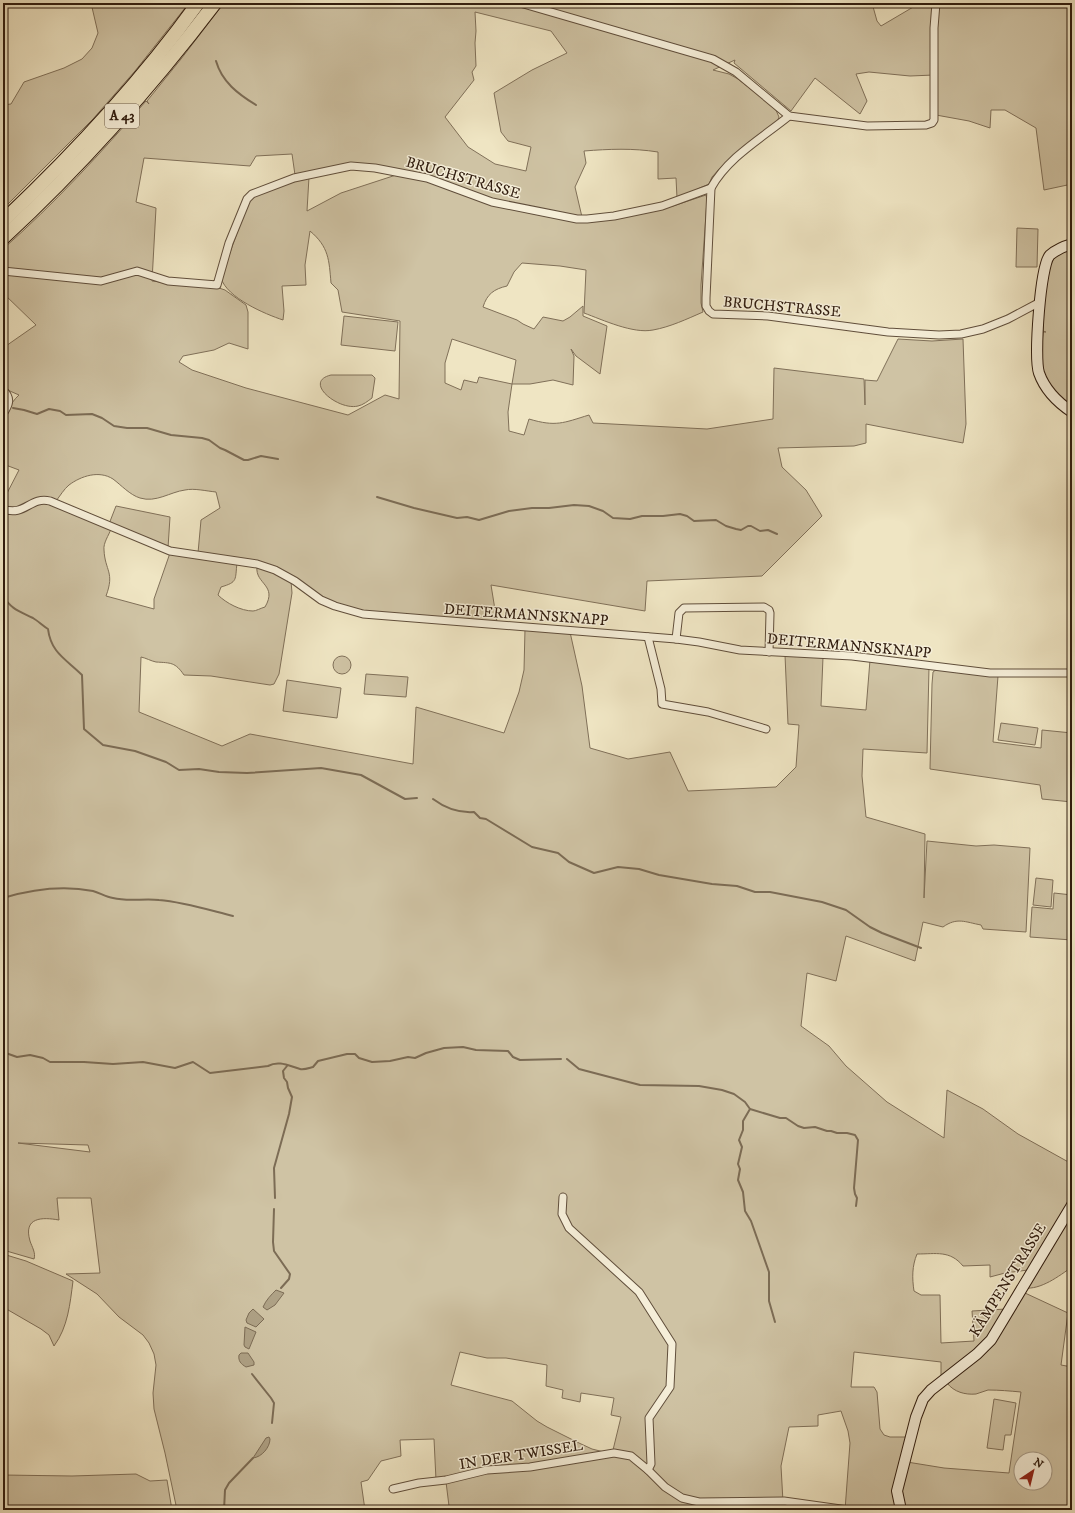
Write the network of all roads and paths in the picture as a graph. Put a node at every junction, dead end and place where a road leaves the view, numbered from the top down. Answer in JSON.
{"nodes":[{"id":1,"x":198,"y":3,"type":"edge"},
{"id":2,"x":215,"y":3,"type":"edge"},
{"id":3,"x":520,"y":3,"type":"edge"},
{"id":4,"x":936,"y":3,"type":"edge"},
{"id":5,"x":789,"y":116,"type":"junction"},
{"id":6,"x":710,"y":188,"type":"junction"},
{"id":7,"x":12,"y":218,"type":"edge"},
{"id":8,"x":3,"y":238,"type":"edge"},
{"id":9,"x":1072,"y":244,"type":"edge"},
{"id":10,"x":3,"y":271,"type":"edge"},
{"id":11,"x":1040,"y":302,"type":"junction"},
{"id":12,"x":3,"y":390,"type":"edge"},
{"id":13,"x":1072,"y":412,"type":"edge"},
{"id":14,"x":3,"y":414,"type":"edge"},
{"id":15,"x":3,"y":510,"type":"edge"},
{"id":16,"x":648,"y":637,"type":"junction"},
{"id":17,"x":676,"y":639,"type":"junction"},
{"id":18,"x":770,"y":652,"type":"junction"},
{"id":19,"x":1072,"y":674,"type":"edge"},
{"id":20,"x":766,"y":729,"type":"dead end"},
{"id":21,"x":563,"y":1197,"type":"dead end"},
{"id":22,"x":1072,"y":1205,"type":"edge"},
{"id":23,"x":648,"y":1470,"type":"junction"},
{"id":24,"x":393,"y":1489,"type":"dead end"},
{"id":25,"x":848,"y":1510,"type":"edge"},
{"id":26,"x":901,"y":1510,"type":"edge"}],
"edges":[{"from":1,"to":7,"type":"highway","number":"A 43"},
{"from":2,"to":7,"type":"highway","number":"A 43"},
{"from":3,"to":5,"type":"street"},
{"from":4,"to":5,"type":"street"},
{"from":5,"to":6,"type":"street"},
{"from":6,"to":10,"type":"street","name":"BRUCHSTRASSE"},
{"from":6,"to":11,"type":"street","name":"BRUCHSTRASSE"},
{"from":7,"to":8,"type":"highway","number":"A 43"},
{"from":9,"to":11,"type":"street"},
{"from":11,"to":13,"type":"street"},
{"from":12,"to":14,"type":"street"},
{"from":15,"to":16,"type":"street","name":"DEITERMANNSKNAPP"},
{"from":16,"to":17,"type":"street","name":"DEITERMANNSKNAPP"},
{"from":16,"to":20,"type":"street"},
{"from":17,"to":18,"type":"street","name":"DEITERMANNSKNAPP"},
{"from":17,"to":18,"type":"street"},
{"from":18,"to":19,"type":"street","name":"DEITERMANNSKNAPP"},
{"from":21,"to":23,"type":"street"},
{"from":22,"to":26,"type":"street","name":"KÄMPENSTRASSE"},
{"from":23,"to":24,"type":"street","name":"IN DER TWISSEL"},
{"from":23,"to":25,"type":"street","name":"IN DER TWISSEL"}]}
